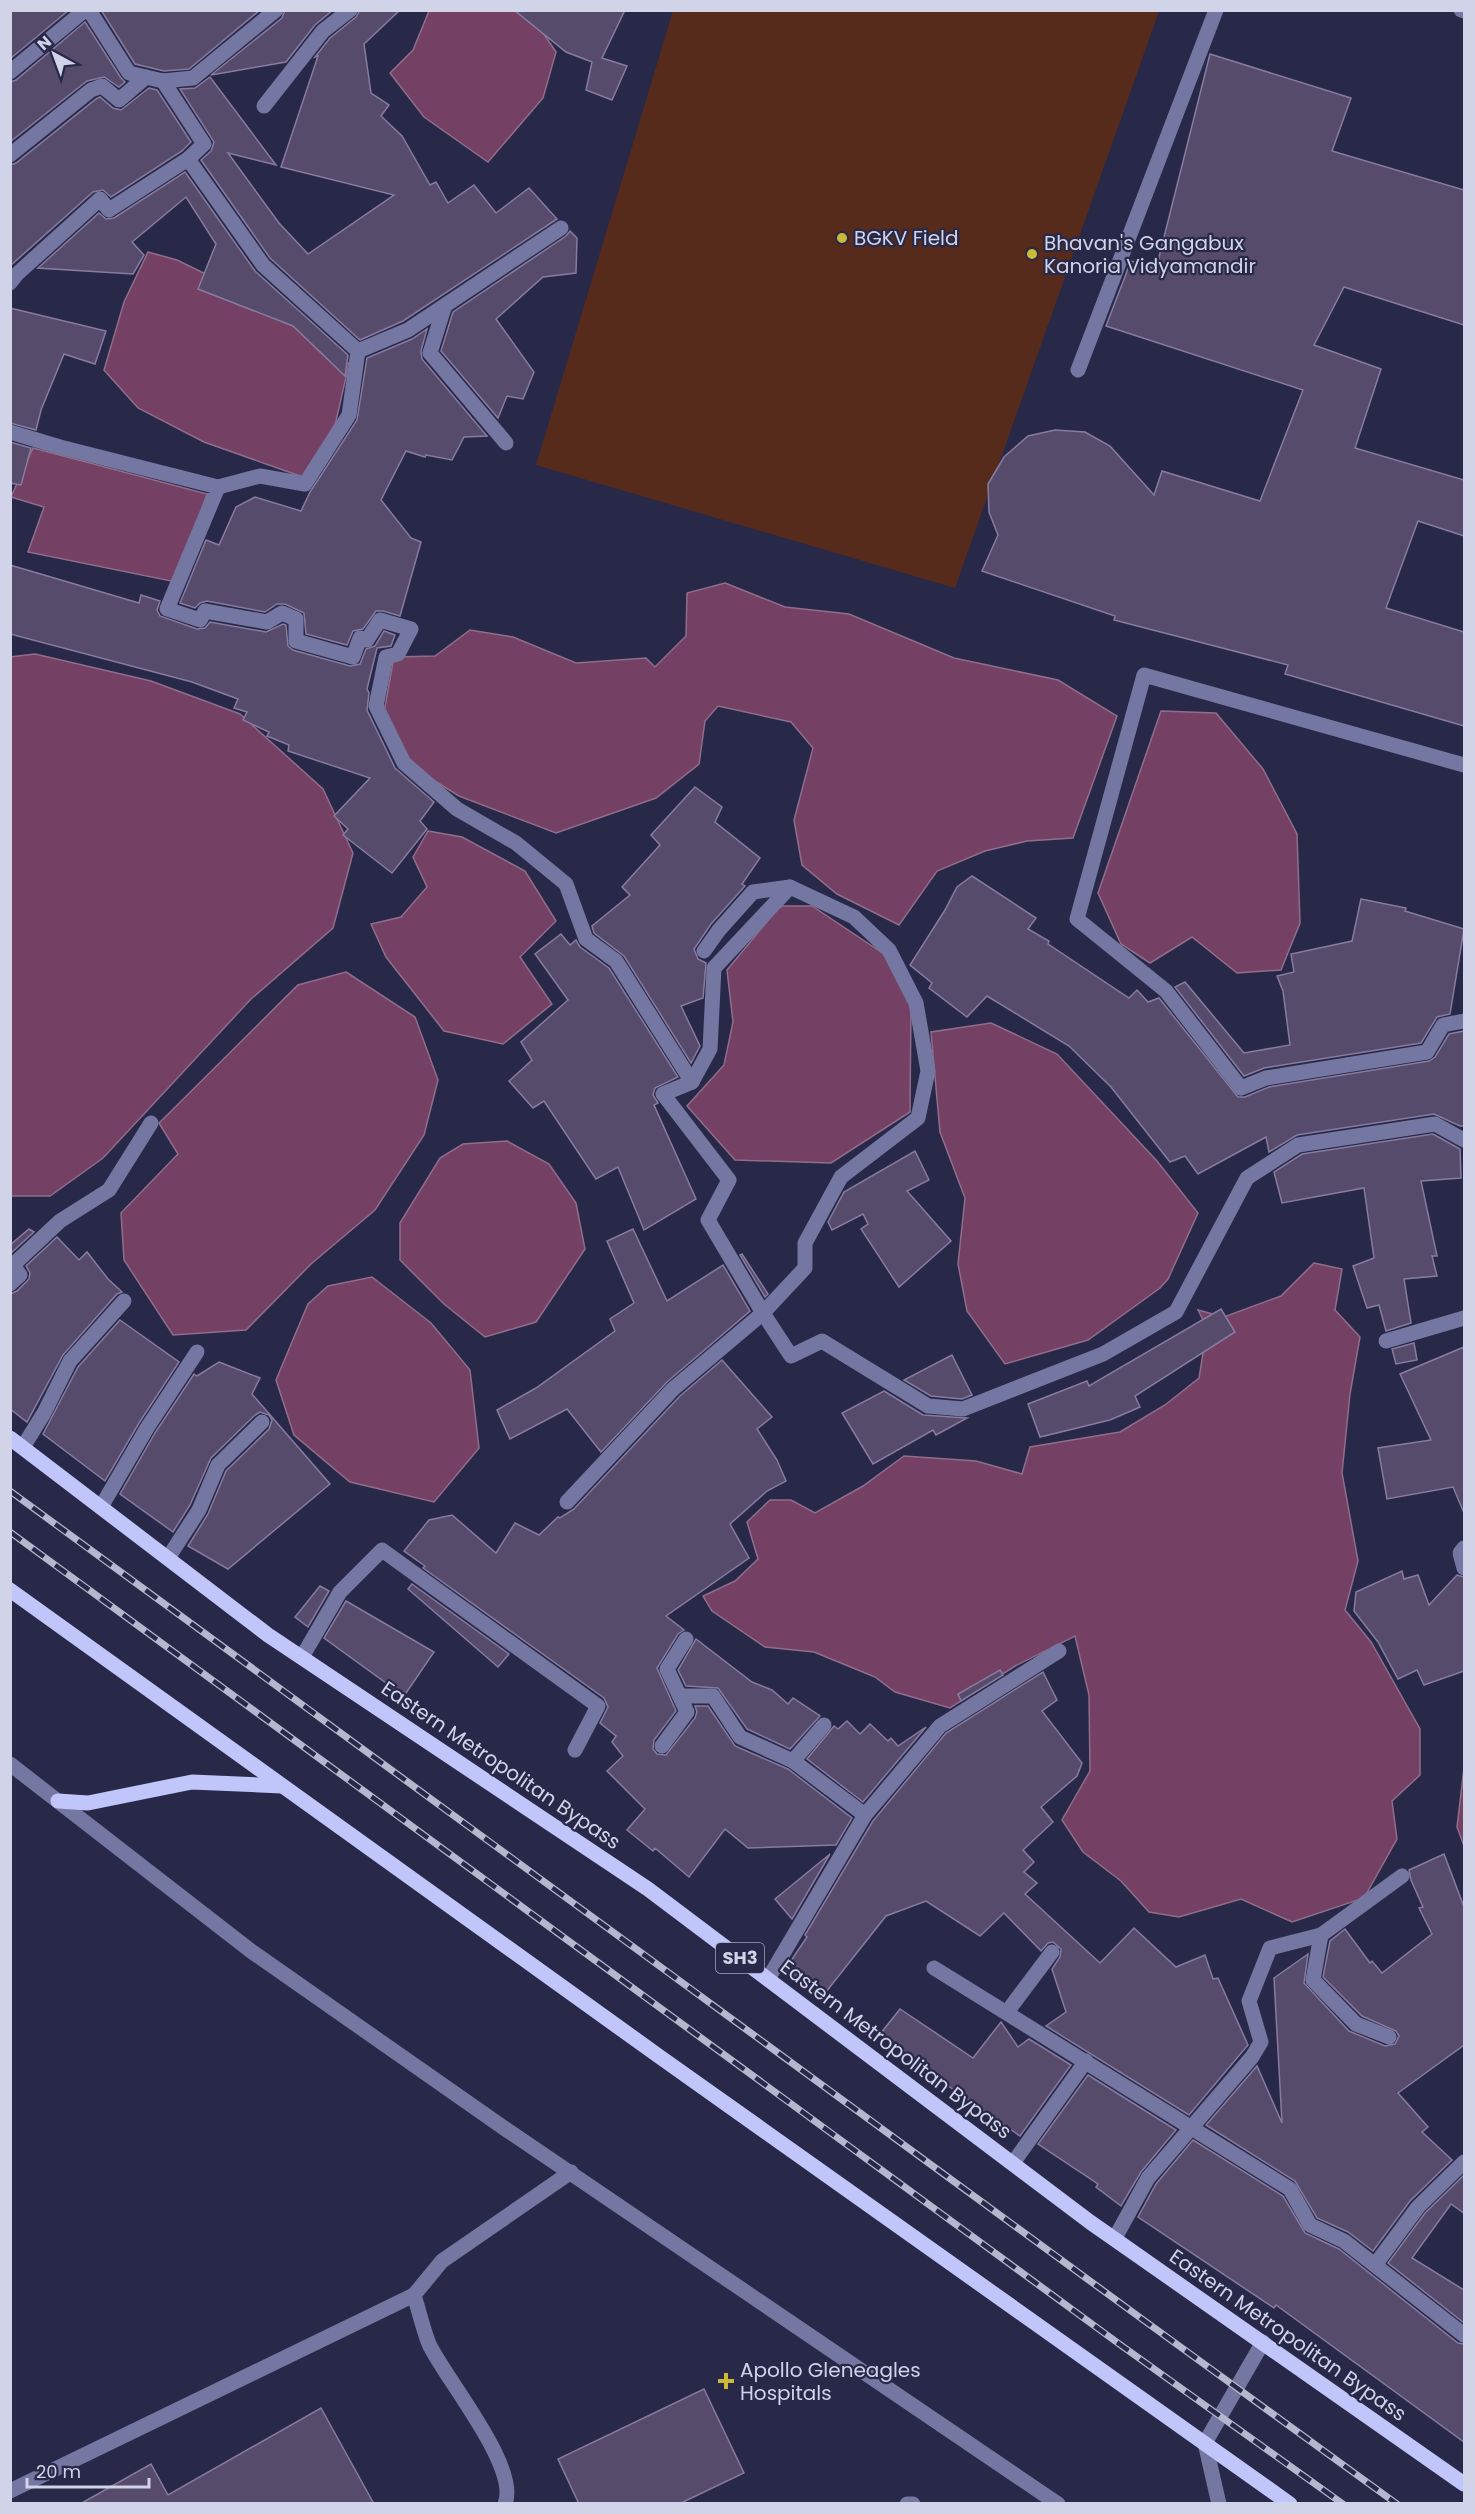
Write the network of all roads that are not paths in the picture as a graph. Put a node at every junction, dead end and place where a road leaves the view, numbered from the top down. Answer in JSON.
{"nodes":[{"id":1,"x":85,"y":10,"type":"edge"},
{"id":2,"x":89,"y":10,"type":"edge"},
{"id":3,"x":276,"y":10,"type":"edge"},
{"id":4,"x":350,"y":10,"type":"edge"},
{"id":5,"x":1216,"y":10,"type":"edge"},
{"id":6,"x":10,"y":72,"type":"edge"},
{"id":7,"x":146,"y":77,"type":"junction"},
{"id":8,"x":163,"y":81,"type":"junction"},
{"id":9,"x":264,"y":105,"type":"dead end"},
{"id":10,"x":10,"y":155,"type":"edge"},
{"id":11,"x":188,"y":159,"type":"junction"},
{"id":12,"x":561,"y":228,"type":"dead end"},
{"id":13,"x":10,"y":283,"type":"edge"},
{"id":14,"x":444,"y":308,"type":"junction"},
{"id":15,"x":358,"y":351,"type":"junction"},
{"id":16,"x":1078,"y":370,"type":"dead end"},
{"id":17,"x":10,"y":432,"type":"edge"},
{"id":18,"x":506,"y":443,"type":"dead end"},
{"id":19,"x":219,"y":487,"type":"junction"},
{"id":20,"x":1464,"y":765,"type":"edge"},
{"id":21,"x":790,"y":886,"type":"junction"},
{"id":22,"x":704,"y":951,"type":"dead end"},
{"id":23,"x":1464,"y":1021,"type":"edge"},
{"id":24,"x":692,"y":1082,"type":"junction"},
{"id":25,"x":151,"y":1124,"type":"dead end"},
{"id":26,"x":1464,"y":1140,"type":"edge"},
{"id":27,"x":10,"y":1284,"type":"edge"},
{"id":28,"x":124,"y":1301,"type":"dead end"},
{"id":29,"x":763,"y":1313,"type":"junction"},
{"id":30,"x":1464,"y":1318,"type":"edge"},
{"id":31,"x":1386,"y":1341,"type":"dead end"},
{"id":32,"x":197,"y":1352,"type":"dead end"},
{"id":33,"x":262,"y":1422,"type":"dead end"},
{"id":34,"x":17,"y":1443,"type":"edge"},
{"id":35,"x":567,"y":1502,"type":"dead end"},
{"id":36,"x":101,"y":1506,"type":"junction"},
{"id":37,"x":1464,"y":1548,"type":"edge"},
{"id":38,"x":168,"y":1558,"type":"junction"},
{"id":39,"x":1464,"y":1568,"type":"edge"},
{"id":40,"x":10,"y":1590,"type":"edge"},
{"id":41,"x":686,"y":1639,"type":"dead end"},
{"id":42,"x":1059,"y":1651,"type":"dead end"},
{"id":43,"x":302,"y":1657,"type":"junction"},
{"id":44,"x":680,"y":1696,"type":"junction"},
{"id":45,"x":824,"y":1725,"type":"dead end"},
{"id":46,"x":662,"y":1746,"type":"dead end"},
{"id":47,"x":575,"y":1750,"type":"dead end"},
{"id":48,"x":794,"y":1761,"type":"junction"},
{"id":49,"x":10,"y":1764,"type":"edge"},
{"id":50,"x":282,"y":1786,"type":"junction"},
{"id":51,"x":58,"y":1801,"type":"junction"},
{"id":52,"x":865,"y":1815,"type":"junction"},
{"id":53,"x":1402,"y":1876,"type":"dead end"},
{"id":54,"x":1321,"y":1935,"type":"junction"},
{"id":55,"x":1052,"y":1952,"type":"dead end"},
{"id":56,"x":934,"y":1968,"type":"dead end"},
{"id":57,"x":768,"y":1979,"type":"junction"},
{"id":58,"x":1006,"y":2012,"type":"junction"},
{"id":59,"x":1389,"y":2037,"type":"dead end"},
{"id":60,"x":1086,"y":2061,"type":"junction"},
{"id":61,"x":1192,"y":2129,"type":"junction"},
{"id":62,"x":1464,"y":2162,"type":"edge"},
{"id":63,"x":1012,"y":2163,"type":"junction"},
{"id":64,"x":572,"y":2172,"type":"junction"},
{"id":65,"x":1114,"y":2238,"type":"junction"},
{"id":66,"x":1375,"y":2265,"type":"junction"},
{"id":67,"x":414,"y":2295,"type":"junction"},
{"id":68,"x":1464,"y":2335,"type":"edge"},
{"id":69,"x":1263,"y":2342,"type":"junction"},
{"id":70,"x":1204,"y":2443,"type":"junction"},
{"id":71,"x":1464,"y":2484,"type":"edge"},
{"id":72,"x":10,"y":2491,"type":"edge"},
{"id":73,"x":505,"y":2504,"type":"edge"},
{"id":74,"x":907,"y":2504,"type":"edge"},
{"id":75,"x":913,"y":2504,"type":"edge"},
{"id":76,"x":1058,"y":2504,"type":"edge"},
{"id":77,"x":1219,"y":2504,"type":"edge"},
{"id":78,"x":1290,"y":2504,"type":"edge"}],
"edges":[{"from":1,"to":6,"type":"street"},
{"from":2,"to":7,"type":"street"},
{"from":3,"to":8,"type":"street"},
{"from":4,"to":9,"type":"street"},
{"from":5,"to":16,"type":"street"},
{"from":7,"to":8,"type":"street"},
{"from":7,"to":10,"type":"street"},
{"from":8,"to":11,"type":"street"},
{"from":11,"to":13,"type":"street"},
{"from":11,"to":15,"type":"street"},
{"from":12,"to":14,"type":"street"},
{"from":14,"to":15,"type":"street"},
{"from":14,"to":18,"type":"street"},
{"from":15,"to":19,"type":"street"},
{"from":17,"to":19,"type":"street"},
{"from":19,"to":24,"type":"street"},
{"from":20,"to":23,"type":"street"},
{"from":21,"to":22,"type":"street"},
{"from":21,"to":24,"type":"street"},
{"from":21,"to":29,"type":"street"},
{"from":24,"to":29,"type":"street"},
{"from":25,"to":27,"type":"street"},
{"from":26,"to":29,"type":"street"},
{"from":28,"to":34,"type":"street"},
{"from":29,"to":35,"type":"street"},
{"from":30,"to":31,"type":"street"},
{"from":32,"to":36,"type":"street"},
{"from":33,"to":38,"type":"street"},
{"from":34,"to":36,"type":"main road","name":"Eastern Metropolitan Bypass","number":"SH3"},
{"from":36,"to":38,"type":"main road","name":"Eastern Metropolitan Bypass","number":"SH3"},
{"from":37,"to":39,"type":"street"},
{"from":38,"to":43,"type":"main road","name":"Eastern Metropolitan Bypass","number":"SH3"},
{"from":40,"to":50,"type":"main road"},
{"from":41,"to":44,"type":"street"},
{"from":42,"to":52,"type":"street"},
{"from":43,"to":47,"type":"street"},
{"from":43,"to":57,"type":"main road","name":"Eastern Metropolitan Bypass","number":"SH3"},
{"from":44,"to":46,"type":"street"},
{"from":44,"to":48,"type":"street"},
{"from":45,"to":48,"type":"street"},
{"from":48,"to":52,"type":"street"},
{"from":49,"to":51,"type":"street"},
{"from":50,"to":51,"type":"main road"},
{"from":50,"to":70,"type":"main road"},
{"from":51,"to":64,"type":"street"},
{"from":52,"to":57,"type":"street"},
{"from":53,"to":54,"type":"street"},
{"from":54,"to":59,"type":"street"},
{"from":54,"to":61,"type":"street"},
{"from":55,"to":58,"type":"street"},
{"from":56,"to":58,"type":"street"},
{"from":57,"to":63,"type":"main road","name":"Eastern Metropolitan Bypass","number":"SH3"},
{"from":58,"to":60,"type":"street"},
{"from":60,"to":61,"type":"street"},
{"from":60,"to":63,"type":"street"},
{"from":61,"to":65,"type":"street"},
{"from":61,"to":66,"type":"street"},
{"from":62,"to":66,"type":"street"},
{"from":63,"to":65,"type":"main road","name":"Eastern Metropolitan Bypass","number":"SH3"},
{"from":64,"to":67,"type":"street"},
{"from":64,"to":76,"type":"street"},
{"from":65,"to":69,"type":"main road","name":"Eastern Metropolitan Bypass","number":"SH3"},
{"from":66,"to":68,"type":"street"},
{"from":67,"to":72,"type":"street"},
{"from":67,"to":73,"type":"street"},
{"from":69,"to":70,"type":"street"},
{"from":69,"to":71,"type":"main road","name":"Eastern Metropolitan Bypass","number":"SH3"},
{"from":70,"to":77,"type":"street"},
{"from":70,"to":78,"type":"main road"},
{"from":74,"to":75,"type":"street"}]}
